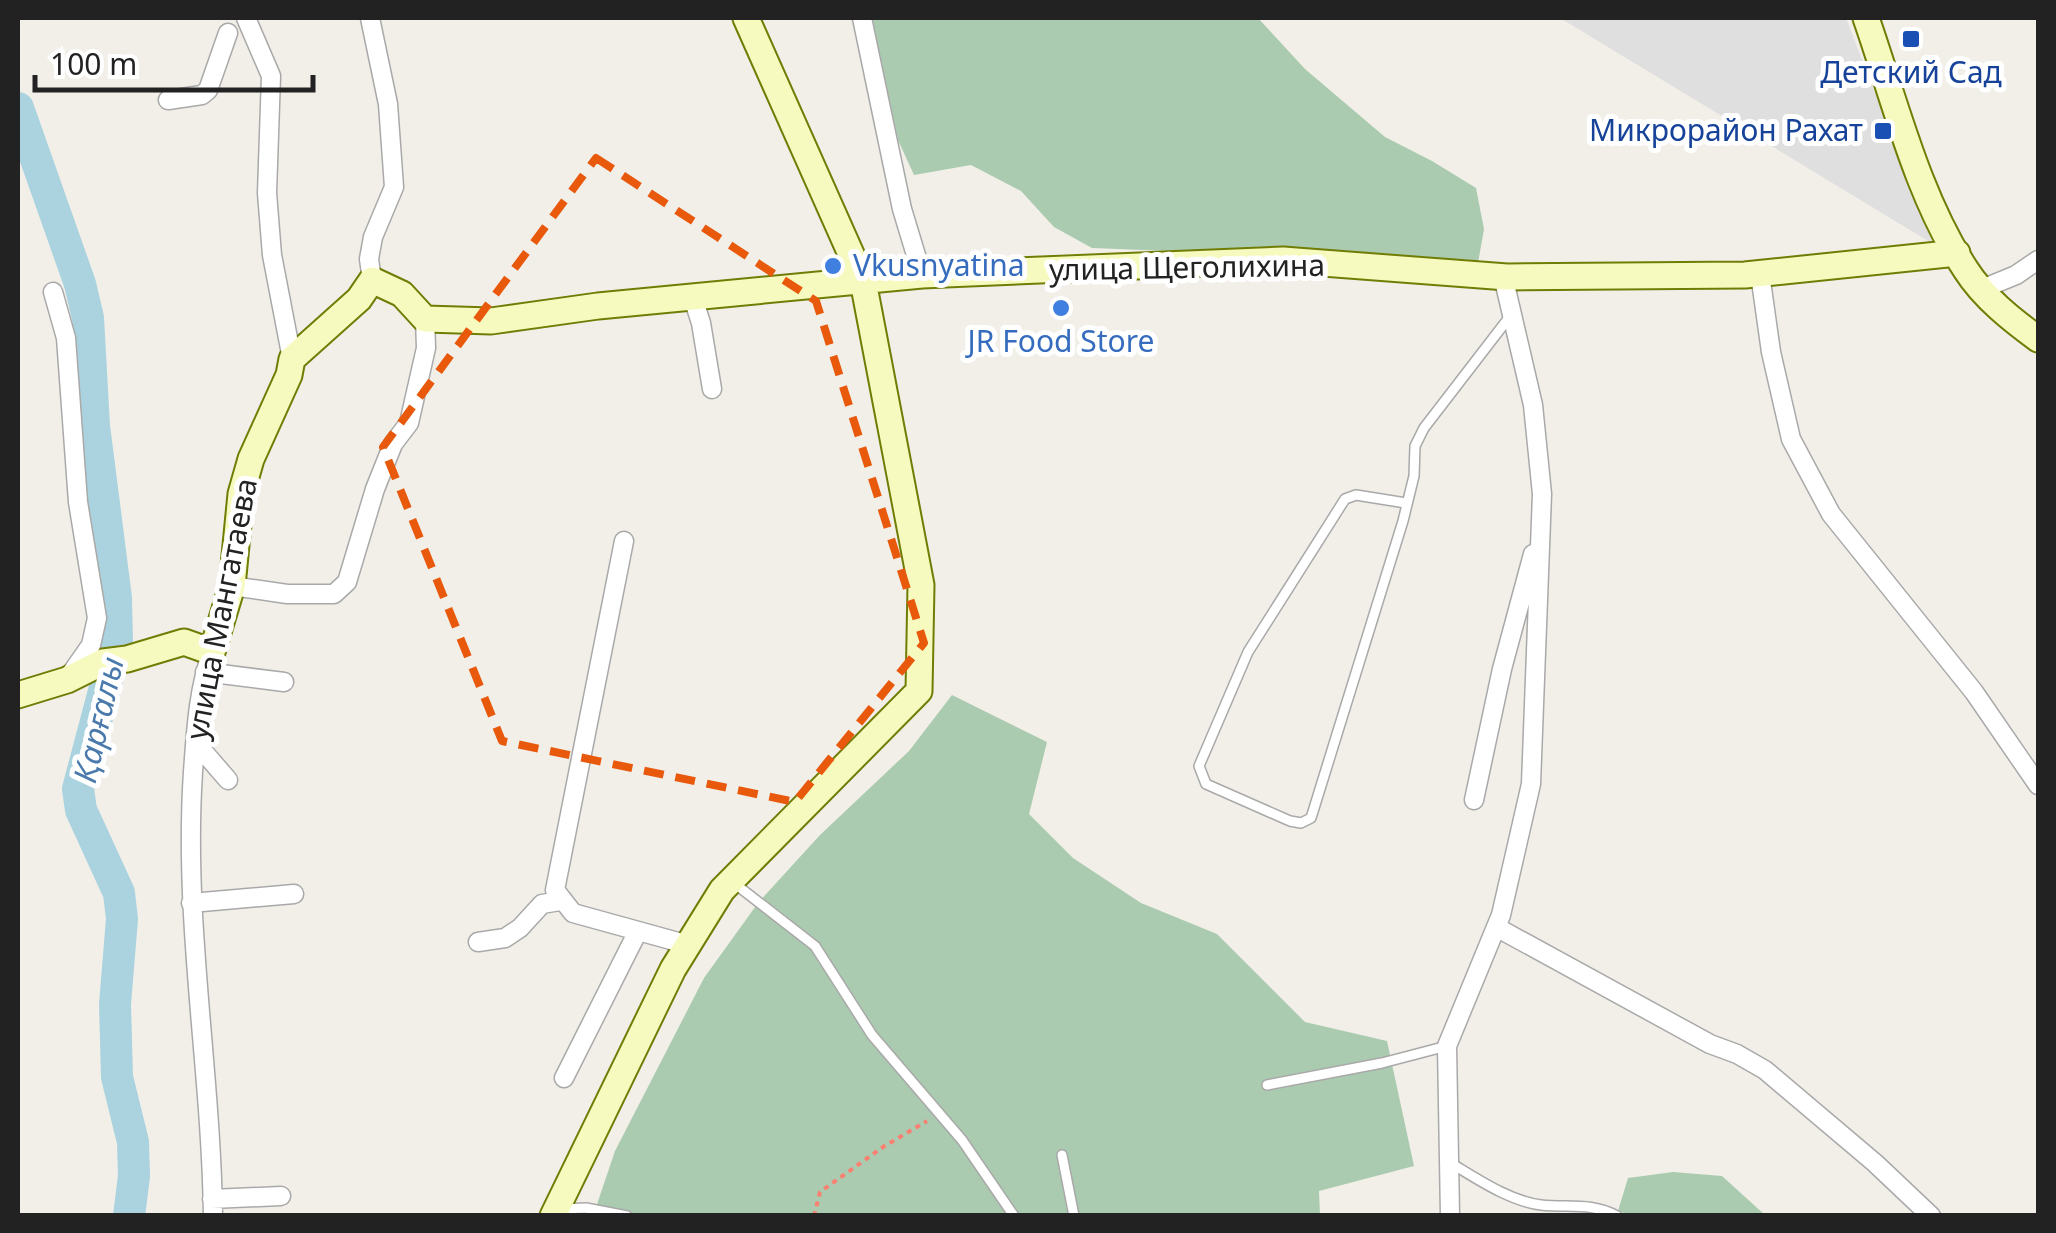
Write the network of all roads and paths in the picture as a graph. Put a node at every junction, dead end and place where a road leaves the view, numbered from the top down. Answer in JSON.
{"nodes":[{"id":1,"x":370,"y":18,"type":"edge"},
{"id":2,"x":746,"y":18,"type":"edge"},
{"id":3,"x":862,"y":18,"type":"edge"},
{"id":4,"x":1866,"y":18,"type":"edge"},
{"id":5,"x":249,"y":24,"type":"edge"},
{"id":6,"x":168,"y":100,"type":"dead end"},
{"id":7,"x":1957,"y":253,"type":"junction"},
{"id":8,"x":2038,"y":260,"type":"edge"},
{"id":9,"x":1760,"y":274,"type":"junction"},
{"id":10,"x":922,"y":276,"type":"junction"},
{"id":11,"x":1503,"y":276,"type":"junction"},
{"id":12,"x":372,"y":280,"type":"junction"},
{"id":13,"x":863,"y":281,"type":"junction"},
{"id":14,"x":1982,"y":289,"type":"junction"},
{"id":15,"x":52,"y":292,"type":"dead end"},
{"id":16,"x":693,"y":298,"type":"junction"},
{"id":17,"x":1512,"y":313,"type":"junction"},
{"id":18,"x":425,"y":320,"type":"junction"},
{"id":19,"x":2038,"y":340,"type":"edge"},
{"id":20,"x":292,"y":359,"type":"junction"},
{"id":21,"x":712,"y":389,"type":"dead end"},
{"id":22,"x":1406,"y":502,"type":"junction"},
{"id":23,"x":1540,"y":525,"type":"junction"},
{"id":24,"x":624,"y":541,"type":"dead end"},
{"id":25,"x":232,"y":586,"type":"junction"},
{"id":26,"x":208,"y":662,"type":"junction"},
{"id":27,"x":67,"y":680,"type":"junction"},
{"id":28,"x":284,"y":682,"type":"dead end"},
{"id":29,"x":18,"y":695,"type":"edge"},
{"id":30,"x":196,"y":743,"type":"junction"},
{"id":31,"x":228,"y":780,"type":"dead end"},
{"id":32,"x":2038,"y":785,"type":"edge"},
{"id":33,"x":1474,"y":800,"type":"dead end"},
{"id":34,"x":732,"y":882,"type":"junction"},
{"id":35,"x":294,"y":894,"type":"dead end"},
{"id":36,"x":560,"y":900,"type":"junction"},
{"id":37,"x":191,"y":903,"type":"junction"},
{"id":38,"x":1496,"y":927,"type":"junction"},
{"id":39,"x":638,"y":931,"type":"junction"},
{"id":40,"x":478,"y":942,"type":"dead end"},
{"id":41,"x":689,"y":945,"type":"junction"},
{"id":42,"x":1447,"y":1046,"type":"junction"},
{"id":43,"x":564,"y":1078,"type":"dead end"},
{"id":44,"x":1266,"y":1085,"type":"dead end"},
{"id":45,"x":924,"y":1126,"type":"dead end"},
{"id":46,"x":1062,"y":1155,"type":"dead end"},
{"id":47,"x":1449,"y":1162,"type":"junction"},
{"id":48,"x":281,"y":1196,"type":"dead end"},
{"id":49,"x":213,"y":1207,"type":"edge"},
{"id":50,"x":1572,"y":1211,"type":"edge"},
{"id":51,"x":554,"y":1213,"type":"edge"},
{"id":52,"x":627,"y":1216,"type":"edge"},
{"id":53,"x":814,"y":1216,"type":"edge"},
{"id":54,"x":1014,"y":1216,"type":"edge"},
{"id":55,"x":1074,"y":1216,"type":"edge"},
{"id":56,"x":1450,"y":1216,"type":"edge"},
{"id":57,"x":1617,"y":1216,"type":"edge"},
{"id":58,"x":1931,"y":1216,"type":"edge"}],
"edges":[{"from":1,"to":12,"type":"street"},
{"from":2,"to":13,"type":"street"},
{"from":3,"to":10,"type":"street"},
{"from":4,"to":7,"type":"street"},
{"from":5,"to":6,"type":"street"},
{"from":5,"to":20,"type":"street"},
{"from":7,"to":9,"type":"street","name":"улица Щеголихина"},
{"from":7,"to":14,"type":"street"},
{"from":8,"to":14,"type":"street"},
{"from":9,"to":11,"type":"street","name":"улица Щеголихина"},
{"from":9,"to":32,"type":"street"},
{"from":10,"to":11,"type":"street","name":"улица Щеголихина"},
{"from":10,"to":13,"type":"street","name":"улица Щеголихина"},
{"from":11,"to":17,"type":"street"},
{"from":12,"to":18,"type":"street"},
{"from":12,"to":20,"type":"street"},
{"from":13,"to":16,"type":"street","name":"улица Щеголихина"},
{"from":13,"to":34,"type":"street"},
{"from":14,"to":19,"type":"street"},
{"from":15,"to":27,"type":"street"},
{"from":16,"to":18,"type":"street","name":"улица Щеголихина"},
{"from":16,"to":21,"type":"street"},
{"from":17,"to":22,"type":"lane"},
{"from":17,"to":23,"type":"street"},
{"from":18,"to":25,"type":"street"},
{"from":20,"to":25,"type":"street","name":"улица Мангатаева"},
{"from":22,"to":22,"type":"lane"},
{"from":23,"to":33,"type":"street"},
{"from":23,"to":38,"type":"street"},
{"from":24,"to":36,"type":"street"},
{"from":25,"to":26,"type":"street","name":"улица Мангатаева"},
{"from":26,"to":27,"type":"street"},
{"from":26,"to":28,"type":"street"},
{"from":26,"to":30,"type":"street","name":"улица Мангатаева"},
{"from":27,"to":29,"type":"street"},
{"from":30,"to":31,"type":"street"},
{"from":30,"to":37,"type":"street","name":"улица Мангатаева"},
{"from":34,"to":41,"type":"street"},
{"from":34,"to":54,"type":"lane"},
{"from":35,"to":37,"type":"street"},
{"from":36,"to":39,"type":"street"},
{"from":36,"to":40,"type":"street"},
{"from":37,"to":49,"type":"street","name":"улица Мангатаева"},
{"from":38,"to":42,"type":"street"},
{"from":38,"to":58,"type":"street"},
{"from":39,"to":41,"type":"street"},
{"from":39,"to":43,"type":"street"},
{"from":41,"to":51,"type":"street"},
{"from":42,"to":44,"type":"lane"},
{"from":42,"to":47,"type":"street"},
{"from":45,"to":53,"type":"path"},
{"from":46,"to":55,"type":"lane"},
{"from":47,"to":50,"type":"lane"},
{"from":47,"to":56,"type":"street"},
{"from":48,"to":49,"type":"street"},
{"from":50,"to":57,"type":"lane"},
{"from":51,"to":52,"type":"lane"}]}
